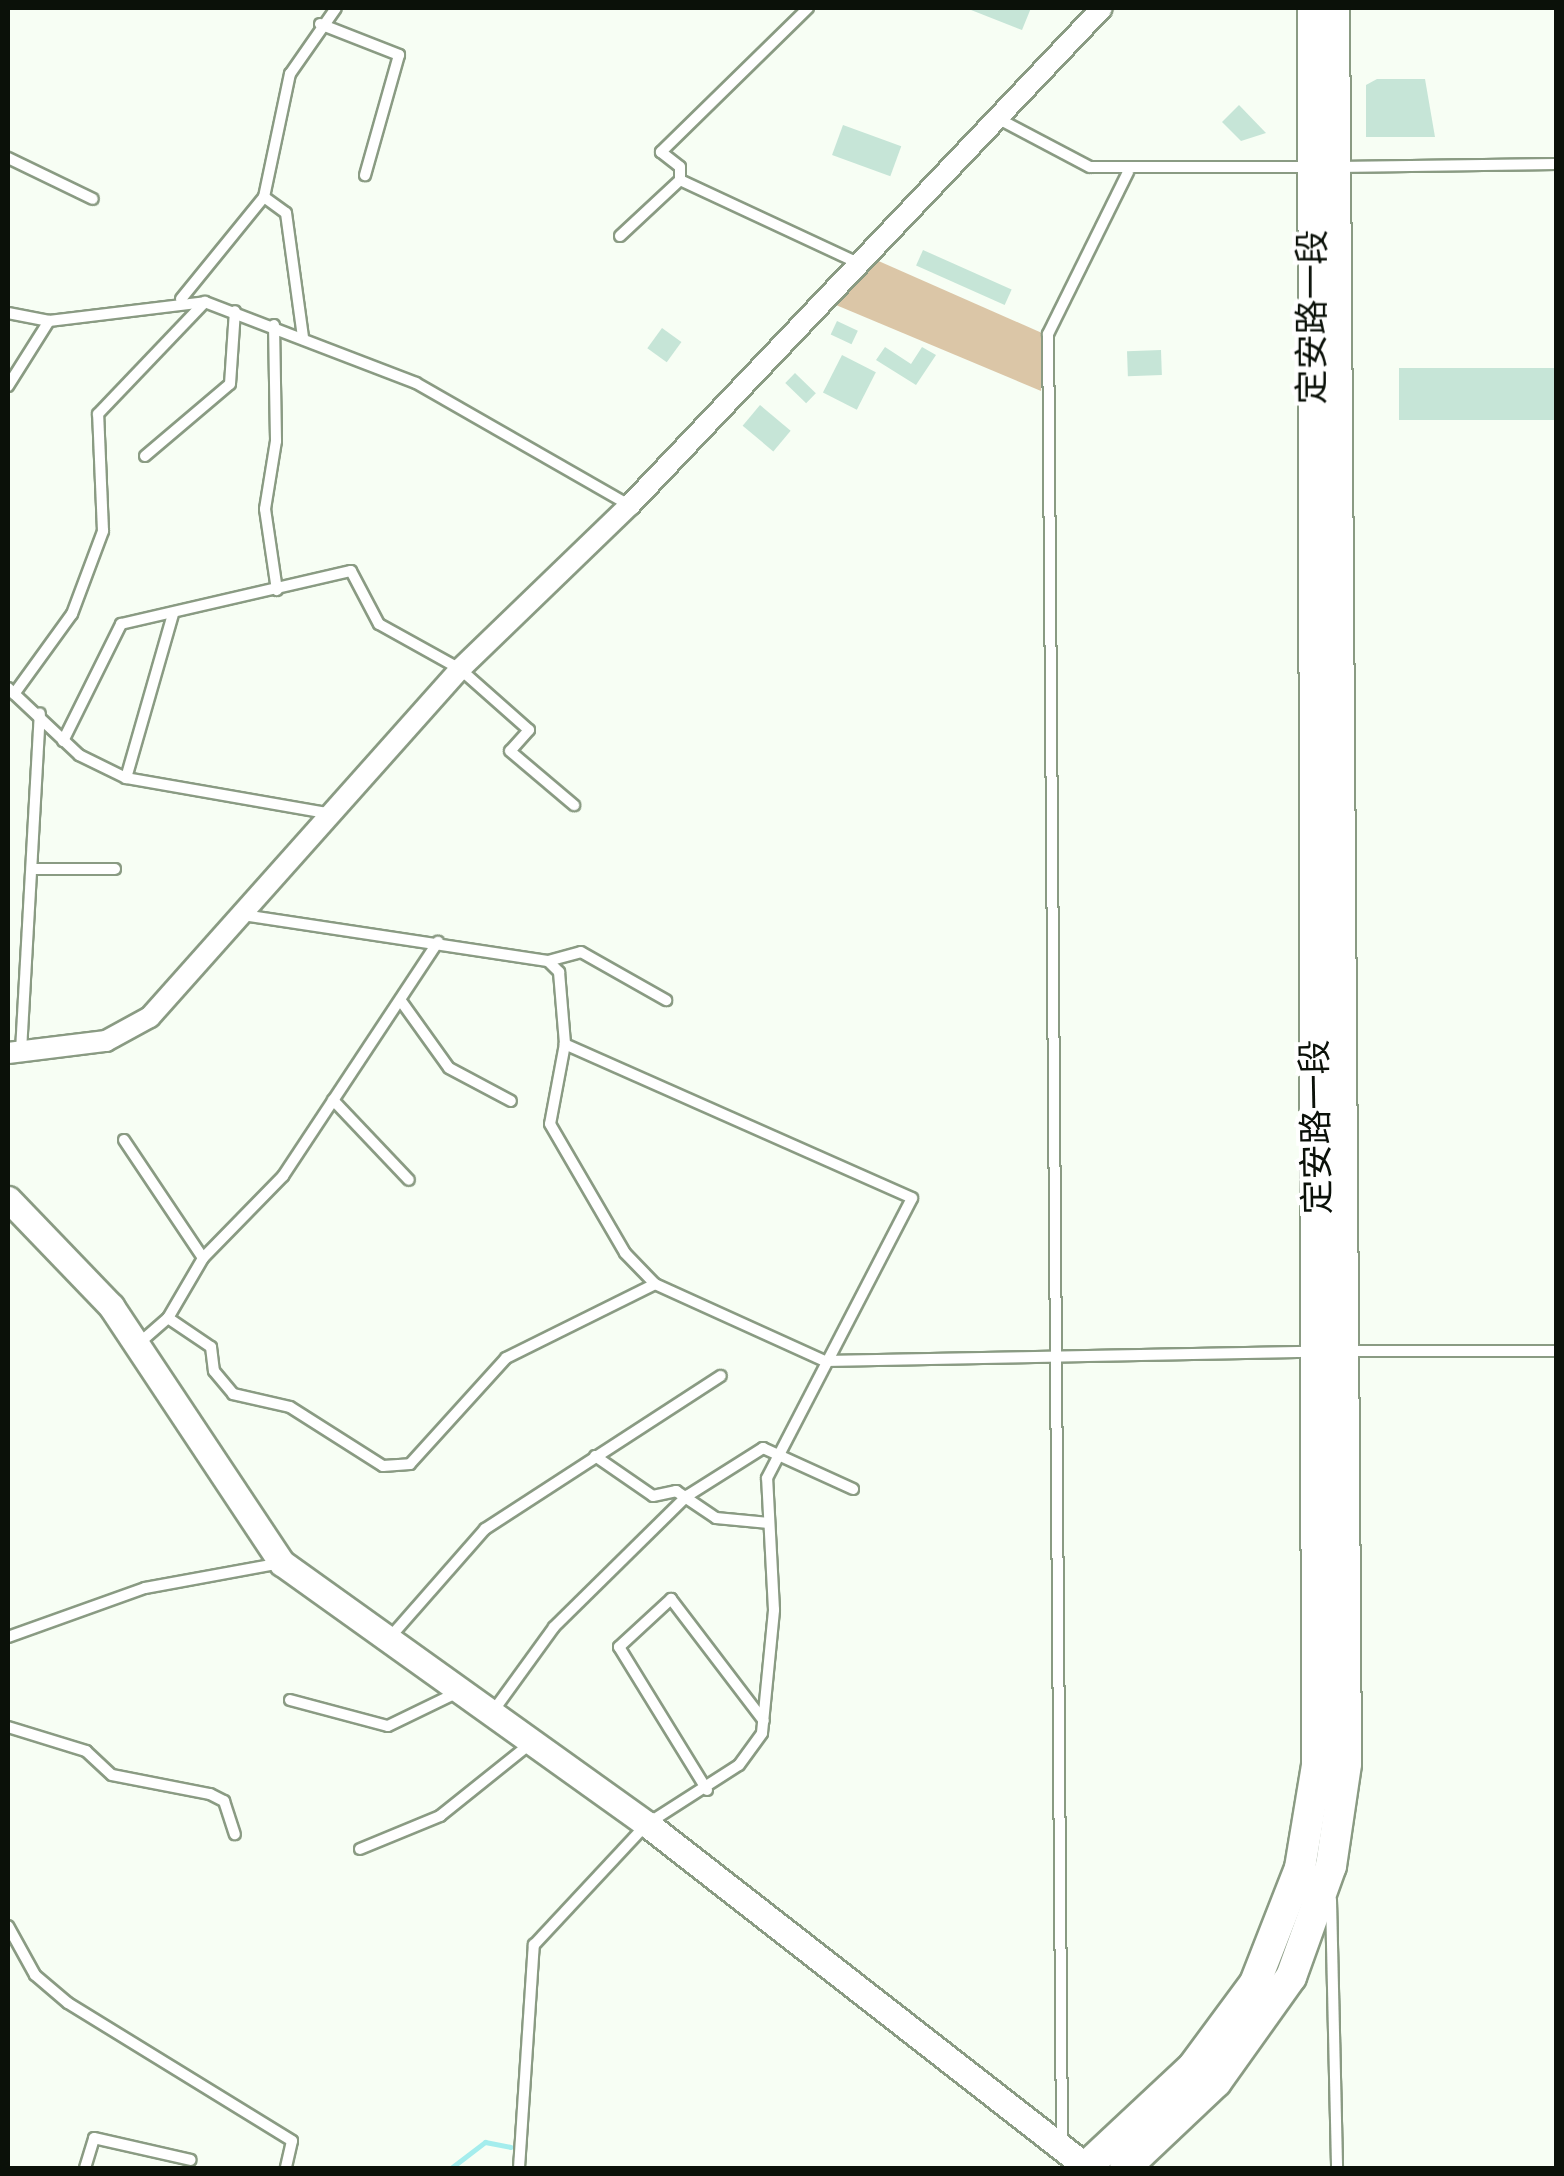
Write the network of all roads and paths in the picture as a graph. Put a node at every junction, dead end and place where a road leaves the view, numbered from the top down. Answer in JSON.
{"nodes":[{"id":1,"x":336,"y":8,"type":"edge"},
{"id":2,"x":808,"y":8,"type":"edge"},
{"id":3,"x":1102,"y":8,"type":"edge"},
{"id":4,"x":1300,"y":8,"type":"edge"},
{"id":5,"x":1313,"y":8,"type":"edge"},
{"id":6,"x":1334,"y":8,"type":"edge"},
{"id":7,"x":320,"y":24,"type":"junction"},
{"id":8,"x":1312,"y":52,"type":"junction"},
{"id":9,"x":993,"y":116,"type":"junction"},
{"id":10,"x":8,"y":158,"type":"edge"},
{"id":11,"x":1556,"y":164,"type":"edge"},
{"id":12,"x":1324,"y":167,"type":"junction"},
{"id":13,"x":1128,"y":172,"type":"junction"},
{"id":14,"x":365,"y":175,"type":"dead end"},
{"id":15,"x":680,"y":180,"type":"junction"},
{"id":16,"x":264,"y":196,"type":"junction"},
{"id":17,"x":93,"y":199,"type":"dead end"},
{"id":18,"x":620,"y":236,"type":"dead end"},
{"id":19,"x":858,"y":263,"type":"junction"},
{"id":20,"x":181,"y":298,"type":"junction"},
{"id":21,"x":205,"y":302,"type":"junction"},
{"id":22,"x":235,"y":311,"type":"junction"},
{"id":23,"x":8,"y":313,"type":"edge"},
{"id":24,"x":49,"y":322,"type":"junction"},
{"id":25,"x":274,"y":325,"type":"junction"},
{"id":26,"x":304,"y":337,"type":"junction"},
{"id":27,"x":8,"y":386,"type":"edge"},
{"id":28,"x":145,"y":456,"type":"dead end"},
{"id":29,"x":630,"y":505,"type":"junction"},
{"id":30,"x":278,"y":590,"type":"junction"},
{"id":31,"x":174,"y":614,"type":"junction"},
{"id":32,"x":460,"y":669,"type":"junction"},
{"id":33,"x":11,"y":691,"type":"edge"},
{"id":34,"x":40,"y":714,"type":"junction"},
{"id":35,"x":64,"y":741,"type":"junction"},
{"id":36,"x":126,"y":778,"type":"junction"},
{"id":37,"x":574,"y":805,"type":"dead end"},
{"id":38,"x":326,"y":813,"type":"junction"},
{"id":39,"x":115,"y":868,"type":"dead end"},
{"id":40,"x":34,"y":869,"type":"junction"},
{"id":41,"x":238,"y":914,"type":"junction"},
{"id":42,"x":438,"y":942,"type":"junction"},
{"id":43,"x":548,"y":961,"type":"junction"},
{"id":44,"x":14,"y":995,"type":"edge"},
{"id":45,"x":666,"y":1000,"type":"dead end"},
{"id":46,"x":400,"y":1001,"type":"junction"},
{"id":47,"x":565,"y":1044,"type":"junction"},
{"id":48,"x":14,"y":1052,"type":"edge"},
{"id":49,"x":333,"y":1100,"type":"junction"},
{"id":50,"x":510,"y":1102,"type":"dead end"},
{"id":51,"x":124,"y":1140,"type":"dead end"},
{"id":52,"x":408,"y":1180,"type":"dead end"},
{"id":53,"x":8,"y":1199,"type":"edge"},
{"id":54,"x":203,"y":1258,"type":"junction"},
{"id":55,"x":655,"y":1284,"type":"junction"},
{"id":56,"x":168,"y":1318,"type":"junction"},
{"id":57,"x":136,"y":1346,"type":"junction"},
{"id":58,"x":1556,"y":1351,"type":"edge"},
{"id":59,"x":1332,"y":1352,"type":"junction"},
{"id":60,"x":1060,"y":1360,"type":"junction"},
{"id":61,"x":825,"y":1361,"type":"junction"},
{"id":62,"x":721,"y":1376,"type":"dead end"},
{"id":63,"x":595,"y":1456,"type":"junction"},
{"id":64,"x":778,"y":1458,"type":"junction"},
{"id":65,"x":853,"y":1489,"type":"dead end"},
{"id":66,"x":687,"y":1496,"type":"junction"},
{"id":67,"x":768,"y":1523,"type":"junction"},
{"id":68,"x":282,"y":1562,"type":"junction"},
{"id":69,"x":392,"y":1635,"type":"junction"},
{"id":70,"x":8,"y":1637,"type":"edge"},
{"id":71,"x":461,"y":1690,"type":"junction"},
{"id":72,"x":290,"y":1700,"type":"dead end"},
{"id":73,"x":492,"y":1712,"type":"junction"},
{"id":74,"x":765,"y":1722,"type":"junction"},
{"id":75,"x":8,"y":1727,"type":"edge"},
{"id":76,"x":532,"y":1742,"type":"junction"},
{"id":77,"x":707,"y":1790,"type":"junction"},
{"id":78,"x":647,"y":1824,"type":"junction"},
{"id":79,"x":235,"y":1834,"type":"dead end"},
{"id":80,"x":360,"y":1850,"type":"dead end"},
{"id":81,"x":1331,"y":1866,"type":"junction"},
{"id":82,"x":8,"y":1926,"type":"edge"},
{"id":83,"x":1062,"y":2147,"type":"junction"},
{"id":84,"x":191,"y":2160,"type":"dead end"},
{"id":85,"x":85,"y":2168,"type":"edge"},
{"id":86,"x":286,"y":2168,"type":"edge"},
{"id":87,"x":519,"y":2168,"type":"edge"},
{"id":88,"x":1087,"y":2168,"type":"edge"},
{"id":89,"x":1125,"y":2168,"type":"edge"},
{"id":90,"x":1337,"y":2168,"type":"edge"}],
"edges":[{"from":1,"to":7,"type":"lane"},
{"from":2,"to":15,"type":"lane"},
{"from":3,"to":9,"type":"street"},
{"from":4,"to":8,"type":"main road"},
{"from":5,"to":8,"type":"main road","name":"定安路一段"},
{"from":6,"to":12,"type":"main road","name":"定安路一段"},
{"from":7,"to":14,"type":"lane"},
{"from":7,"to":16,"type":"lane"},
{"from":8,"to":12,"type":"main road","name":"定安路一段"},
{"from":9,"to":13,"type":"lane"},
{"from":9,"to":19,"type":"street"},
{"from":10,"to":17,"type":"lane"},
{"from":11,"to":12,"type":"lane"},
{"from":12,"to":13,"type":"lane"},
{"from":12,"to":59,"type":"main road","name":"定安路一段"},
{"from":13,"to":60,"type":"lane"},
{"from":15,"to":18,"type":"lane"},
{"from":15,"to":19,"type":"lane"},
{"from":16,"to":20,"type":"lane"},
{"from":16,"to":26,"type":"lane"},
{"from":19,"to":29,"type":"street"},
{"from":20,"to":21,"type":"lane"},
{"from":20,"to":24,"type":"lane"},
{"from":21,"to":22,"type":"lane"},
{"from":21,"to":33,"type":"lane"},
{"from":22,"to":25,"type":"lane"},
{"from":22,"to":28,"type":"lane"},
{"from":23,"to":24,"type":"lane"},
{"from":24,"to":27,"type":"lane"},
{"from":25,"to":26,"type":"lane"},
{"from":25,"to":30,"type":"lane"},
{"from":26,"to":29,"type":"lane"},
{"from":29,"to":32,"type":"street"},
{"from":30,"to":31,"type":"lane"},
{"from":30,"to":32,"type":"lane"},
{"from":31,"to":35,"type":"lane"},
{"from":31,"to":36,"type":"lane"},
{"from":32,"to":37,"type":"lane"},
{"from":32,"to":38,"type":"street"},
{"from":33,"to":34,"type":"lane"},
{"from":34,"to":35,"type":"lane"},
{"from":34,"to":40,"type":"lane"},
{"from":35,"to":36,"type":"lane"},
{"from":36,"to":38,"type":"lane"},
{"from":38,"to":41,"type":"street"},
{"from":39,"to":40,"type":"lane"},
{"from":40,"to":44,"type":"lane"},
{"from":41,"to":42,"type":"lane"},
{"from":41,"to":48,"type":"street"},
{"from":42,"to":43,"type":"lane"},
{"from":42,"to":46,"type":"lane"},
{"from":43,"to":45,"type":"lane"},
{"from":43,"to":47,"type":"lane"},
{"from":44,"to":48,"type":"lane"},
{"from":46,"to":49,"type":"lane"},
{"from":46,"to":50,"type":"lane"},
{"from":47,"to":55,"type":"lane"},
{"from":47,"to":61,"type":"lane"},
{"from":49,"to":52,"type":"lane"},
{"from":49,"to":54,"type":"lane"},
{"from":51,"to":54,"type":"lane"},
{"from":53,"to":57,"type":"street"},
{"from":54,"to":56,"type":"lane"},
{"from":55,"to":56,"type":"lane"},
{"from":55,"to":61,"type":"lane"},
{"from":56,"to":57,"type":"lane"},
{"from":57,"to":68,"type":"street"},
{"from":58,"to":59,"type":"lane"},
{"from":59,"to":60,"type":"lane"},
{"from":59,"to":81,"type":"main road","name":"定安路一段"},
{"from":59,"to":88,"type":"main road","name":"定安路一段"},
{"from":60,"to":61,"type":"lane"},
{"from":60,"to":83,"type":"lane"},
{"from":61,"to":64,"type":"lane"},
{"from":62,"to":63,"type":"lane"},
{"from":63,"to":66,"type":"lane"},
{"from":63,"to":69,"type":"lane"},
{"from":64,"to":65,"type":"lane"},
{"from":64,"to":66,"type":"lane"},
{"from":64,"to":67,"type":"lane"},
{"from":66,"to":67,"type":"lane"},
{"from":66,"to":73,"type":"lane"},
{"from":67,"to":74,"type":"lane"},
{"from":68,"to":69,"type":"street"},
{"from":68,"to":70,"type":"lane"},
{"from":69,"to":71,"type":"street"},
{"from":71,"to":72,"type":"lane"},
{"from":71,"to":73,"type":"street"},
{"from":73,"to":76,"type":"street"},
{"from":74,"to":77,"type":"lane"},
{"from":74,"to":77,"type":"lane"},
{"from":75,"to":79,"type":"lane"},
{"from":76,"to":78,"type":"street"},
{"from":76,"to":80,"type":"lane"},
{"from":77,"to":78,"type":"lane"},
{"from":78,"to":83,"type":"street"},
{"from":78,"to":87,"type":"lane"},
{"from":81,"to":89,"type":"main road","name":"定安路一段"},
{"from":81,"to":90,"type":"lane"},
{"from":82,"to":86,"type":"lane"},
{"from":83,"to":88,"type":"street"},
{"from":84,"to":85,"type":"lane"}]}
